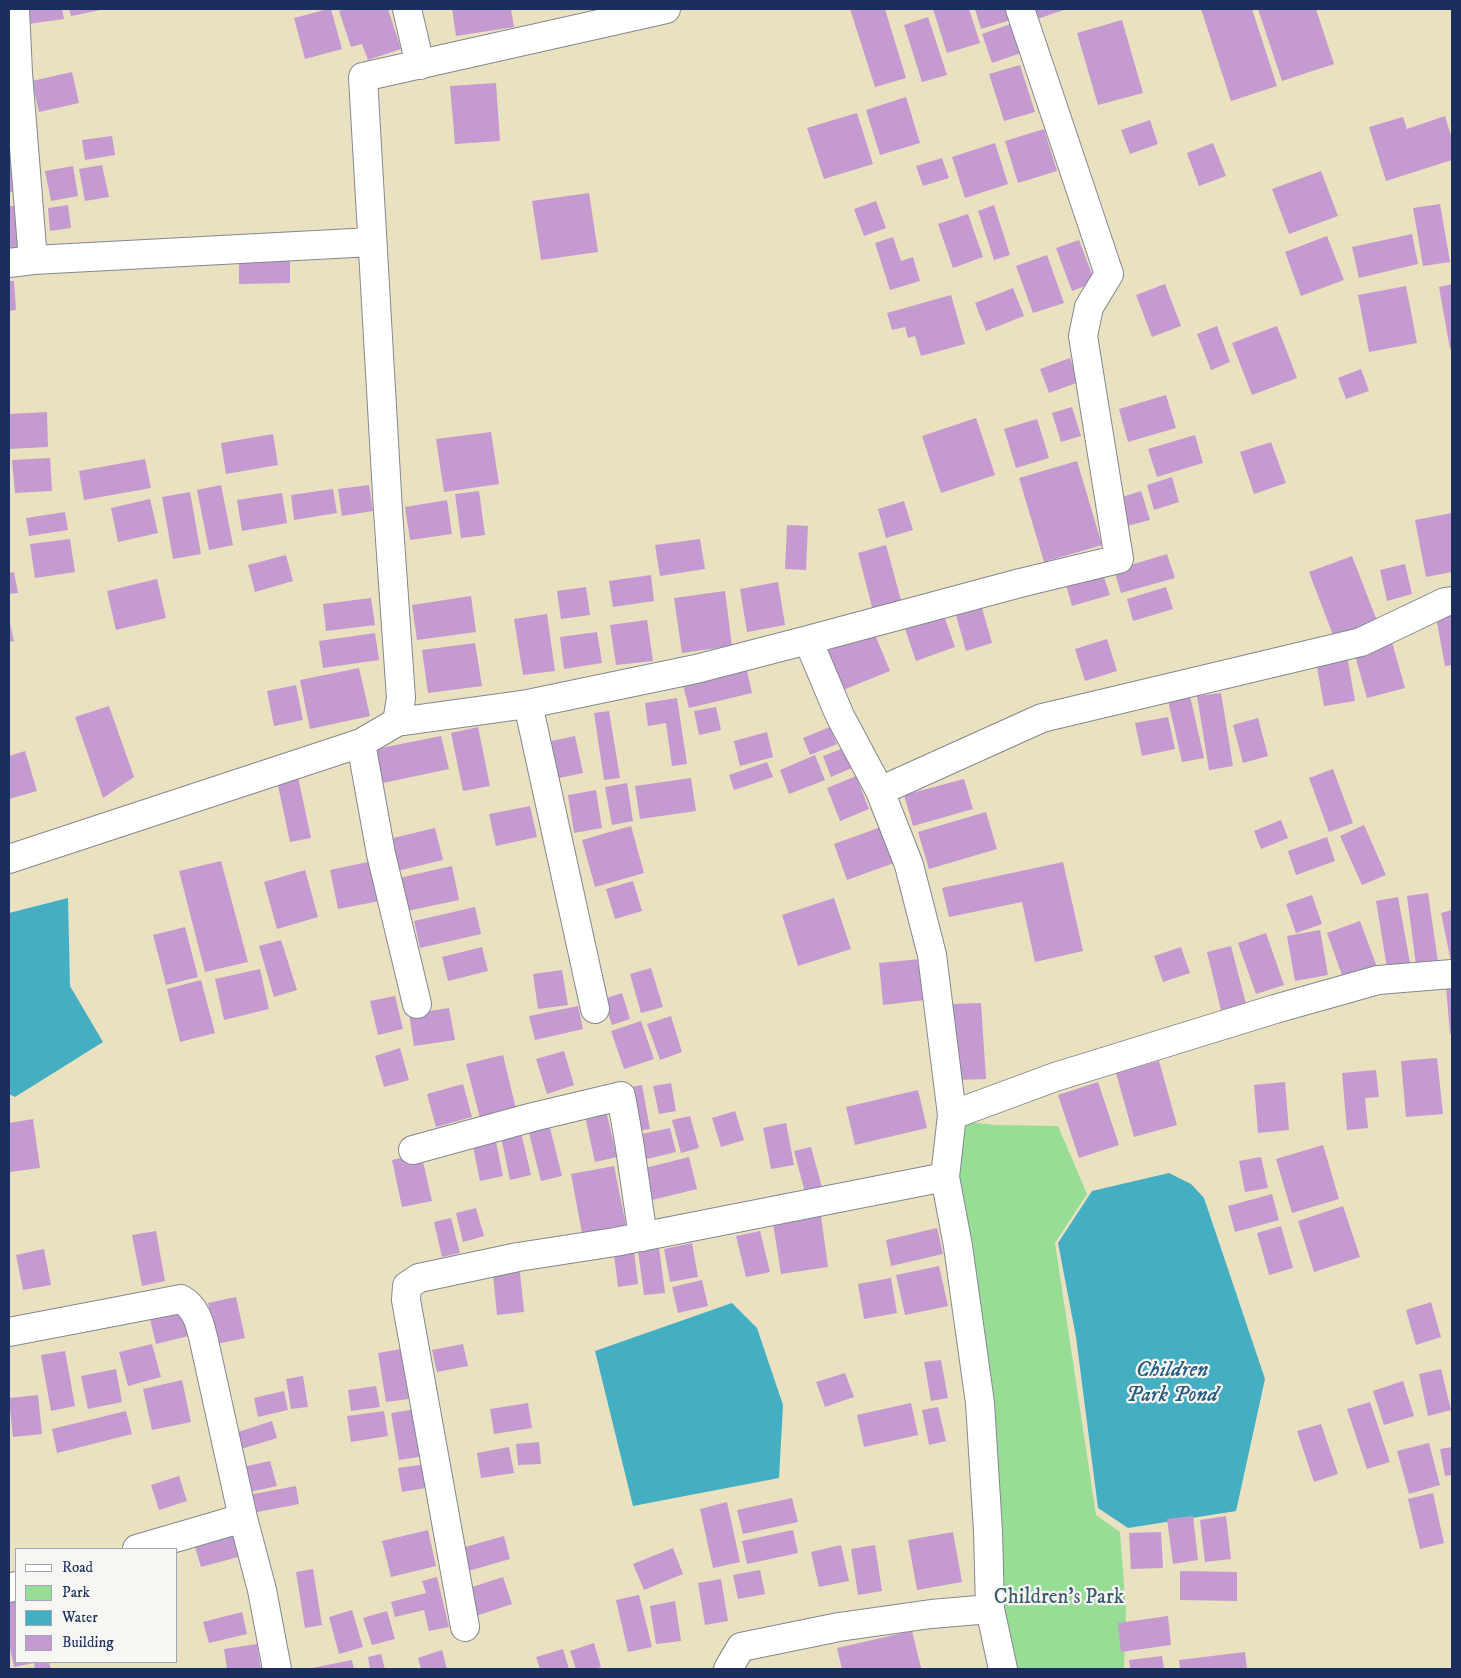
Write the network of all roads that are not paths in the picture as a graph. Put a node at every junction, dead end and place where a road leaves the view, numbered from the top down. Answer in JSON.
{"nodes":[{"id":1,"x":15,"y":9,"type":"edge"},
{"id":2,"x":407,"y":9,"type":"edge"},
{"id":3,"x":666,"y":9,"type":"edge"},
{"id":4,"x":1020,"y":9,"type":"edge"},
{"id":5,"x":420,"y":65,"type":"junction"},
{"id":6,"x":14,"y":73,"type":"edge"},
{"id":7,"x":372,"y":242,"type":"junction"},
{"id":8,"x":21,"y":262,"type":"edge"},
{"id":9,"x":1452,"y":601,"type":"edge"},
{"id":10,"x":808,"y":640,"type":"junction"},
{"id":11,"x":528,"y":704,"type":"junction"},
{"id":12,"x":397,"y":722,"type":"junction"},
{"id":13,"x":361,"y":743,"type":"junction"},
{"id":14,"x":880,"y":791,"type":"junction"},
{"id":15,"x":9,"y":859,"type":"edge"},
{"id":16,"x":1452,"y":974,"type":"edge"},
{"id":17,"x":417,"y":1004,"type":"dead end"},
{"id":18,"x":595,"y":1009,"type":"dead end"},
{"id":19,"x":952,"y":1115,"type":"junction"},
{"id":20,"x":413,"y":1150,"type":"dead end"},
{"id":21,"x":945,"y":1177,"type":"junction"},
{"id":22,"x":643,"y":1237,"type":"junction"},
{"id":23,"x":9,"y":1332,"type":"edge"},
{"id":24,"x":243,"y":1518,"type":"junction"},
{"id":25,"x":140,"y":1548,"type":"edge"},
{"id":26,"x":990,"y":1609,"type":"junction"},
{"id":27,"x":465,"y":1627,"type":"dead end"},
{"id":28,"x":277,"y":1669,"type":"edge"},
{"id":29,"x":728,"y":1669,"type":"edge"},
{"id":30,"x":1004,"y":1669,"type":"edge"}],
"edges":[{"from":1,"to":6,"type":"street"},
{"from":2,"to":5,"type":"street"},
{"from":3,"to":5,"type":"street"},
{"from":4,"to":10,"type":"street"},
{"from":5,"to":7,"type":"street"},
{"from":6,"to":8,"type":"street"},
{"from":7,"to":8,"type":"street"},
{"from":7,"to":12,"type":"street"},
{"from":9,"to":14,"type":"street"},
{"from":10,"to":11,"type":"street"},
{"from":10,"to":14,"type":"street"},
{"from":11,"to":12,"type":"street"},
{"from":11,"to":18,"type":"street"},
{"from":12,"to":13,"type":"street"},
{"from":13,"to":15,"type":"street"},
{"from":13,"to":17,"type":"street"},
{"from":14,"to":19,"type":"street"},
{"from":16,"to":19,"type":"street"},
{"from":19,"to":21,"type":"street"},
{"from":20,"to":22,"type":"street"},
{"from":21,"to":22,"type":"street"},
{"from":21,"to":26,"type":"street"},
{"from":22,"to":27,"type":"street"},
{"from":23,"to":24,"type":"street"},
{"from":24,"to":25,"type":"street"},
{"from":24,"to":28,"type":"street"},
{"from":26,"to":29,"type":"street"},
{"from":26,"to":30,"type":"street"}]}
